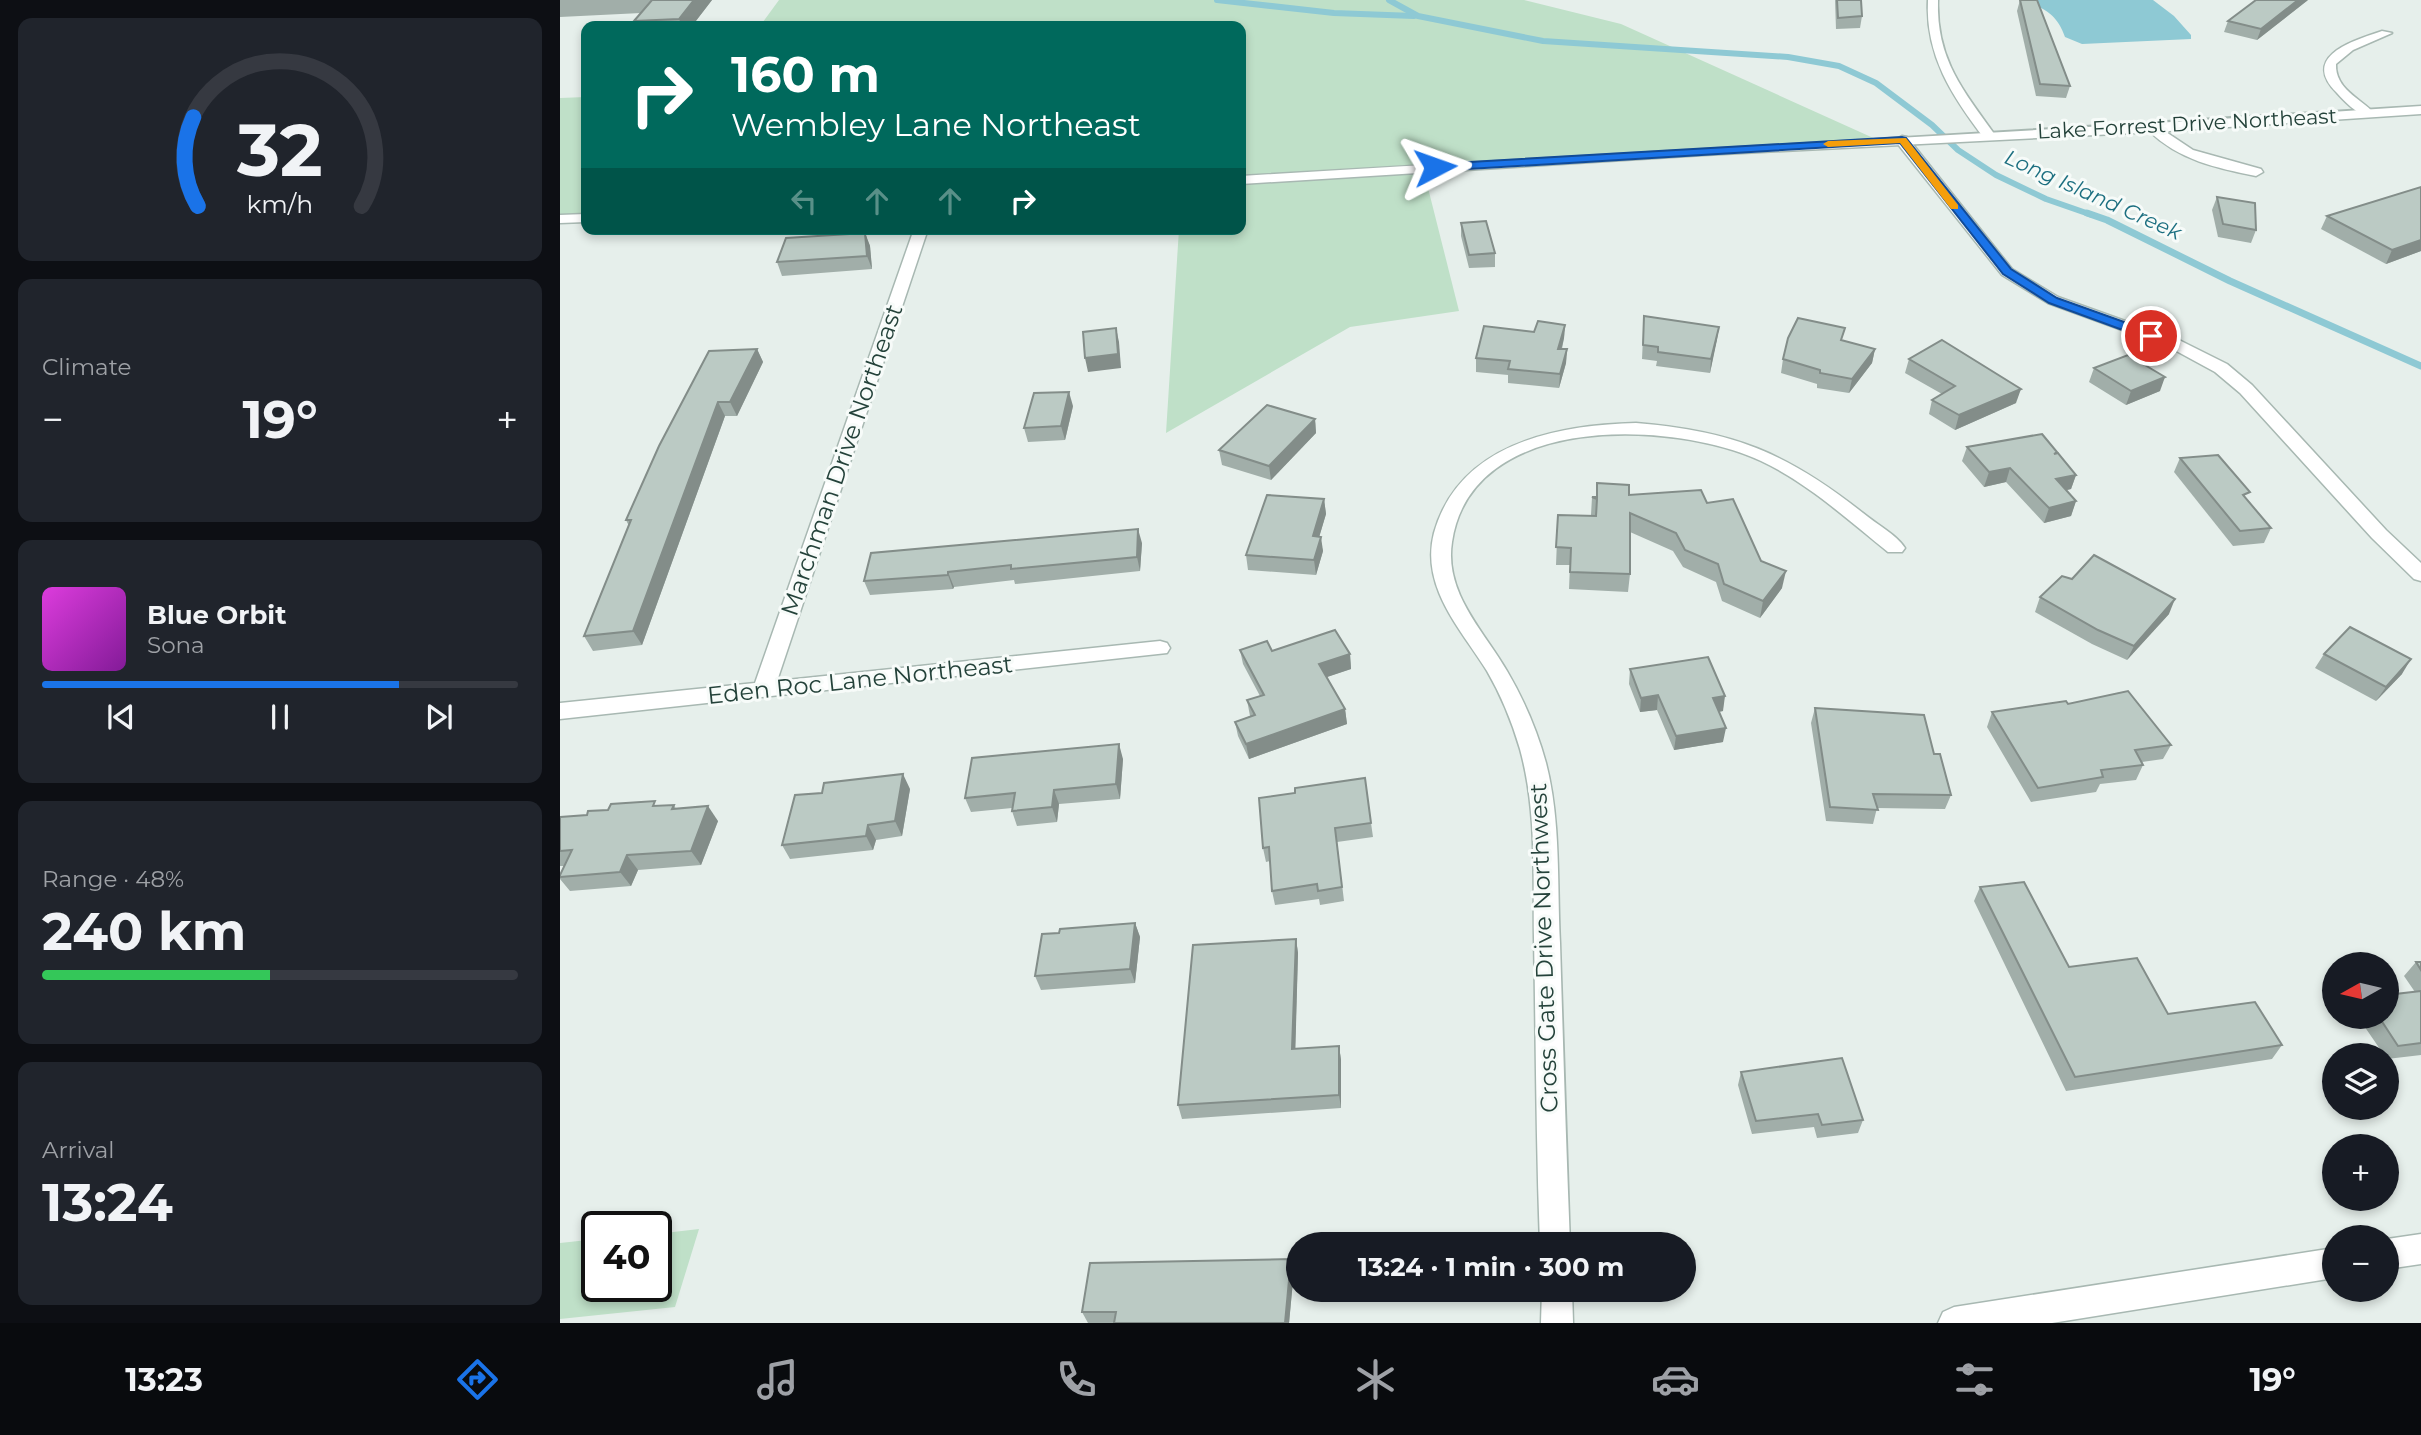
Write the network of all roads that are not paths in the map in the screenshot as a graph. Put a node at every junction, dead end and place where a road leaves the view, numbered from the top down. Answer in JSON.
{"nodes":[{"id":1,"x":1933,"y":0,"type":"edge"},
{"id":2,"x":2386,"y":33,"type":"dead end"},
{"id":3,"x":2421,"y":110,"type":"edge"},
{"id":4,"x":2368,"y":113,"type":"junction"},
{"id":5,"x":2154,"y":128,"type":"junction"},
{"id":6,"x":1989,"y":135,"type":"junction"},
{"id":7,"x":1902,"y":140,"type":"junction"},
{"id":8,"x":2256,"y":173,"type":"dead end"},
{"id":9,"x":1246,"y":180,"type":"edge"},
{"id":10,"x":581,"y":218,"type":"edge"},
{"id":11,"x":560,"y":219,"type":"edge"},
{"id":12,"x":918,"y":235,"type":"edge"},
{"id":13,"x":1895,"y":548,"type":"dead end"},
{"id":14,"x":2421,"y":574,"type":"edge"},
{"id":15,"x":1160,"y":648,"type":"dead end"},
{"id":16,"x":764,"y":690,"type":"junction"},
{"id":17,"x":560,"y":711,"type":"edge"},
{"id":18,"x":1555,"y":1232,"type":"edge"},
{"id":19,"x":2421,"y":1249,"type":"edge"},
{"id":20,"x":2399,"y":1252,"type":"edge"},
{"id":21,"x":2322,"y":1264,"type":"edge"},
{"id":22,"x":1557,"y":1302,"type":"edge"},
{"id":23,"x":1558,"y":1323,"type":"edge"},
{"id":24,"x":1954,"y":1323,"type":"edge"}],
"edges":[{"from":1,"to":6,"type":"street"},
{"from":2,"to":4,"type":"street"},
{"from":3,"to":4,"type":"street","name":"Lake Forrest Drive Northeast"},
{"from":4,"to":5,"type":"street","name":"Lake Forrest Drive Northeast"},
{"from":5,"to":6,"type":"street","name":"Lake Forrest Drive Northeast"},
{"from":5,"to":8,"type":"street"},
{"from":6,"to":7,"type":"street","name":"Lake Forrest Drive Northeast"},
{"from":7,"to":9,"type":"street","name":"Lake Forrest Drive Northeast"},
{"from":7,"to":14,"type":"street"},
{"from":10,"to":11,"type":"street"},
{"from":12,"to":16,"type":"street","name":"Marchman Drive Northeast"},
{"from":13,"to":18,"type":"street","name":"Cross Gate Drive Northwest"},
{"from":15,"to":16,"type":"street","name":"Eden Roc Lane Northeast"},
{"from":16,"to":17,"type":"street","name":"Eden Roc Lane Northeast"},
{"from":19,"to":20,"type":"street"},
{"from":21,"to":24,"type":"street"},
{"from":22,"to":23,"type":"street"}]}
